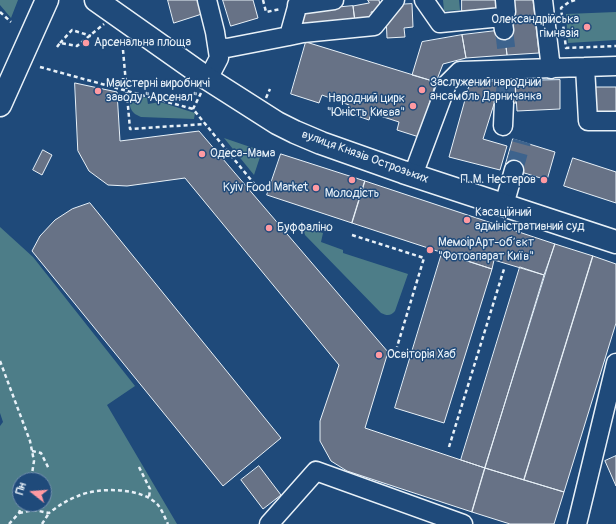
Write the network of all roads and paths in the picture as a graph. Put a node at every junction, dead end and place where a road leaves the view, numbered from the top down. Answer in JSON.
{"nodes":[{"id":1,"x":47,"y":0,"type":"edge"},
{"id":2,"x":96,"y":0,"type":"edge"},
{"id":3,"x":206,"y":0,"type":"edge"},
{"id":4,"x":263,"y":0,"type":"edge"},
{"id":5,"x":334,"y":0,"type":"edge"},
{"id":6,"x":395,"y":0,"type":"edge"},
{"id":7,"x":424,"y":0,"type":"edge"},
{"id":8,"x":505,"y":0,"type":"edge"},
{"id":9,"x":543,"y":0,"type":"edge"},
{"id":10,"x":575,"y":0,"type":"edge"},
{"id":11,"x":298,"y":2,"type":"edge"},
{"id":12,"x":0,"y":12,"type":"edge"},
{"id":13,"x":11,"y":22,"type":"dead end"},
{"id":14,"x":289,"y":36,"type":"junction"},
{"id":15,"x":60,"y":43,"type":"junction"},
{"id":16,"x":218,"y":46,"type":"junction"},
{"id":17,"x":616,"y":46,"type":"edge"},
{"id":18,"x":57,"y":47,"type":"dead end"},
{"id":19,"x":124,"y":50,"type":"dead end"},
{"id":20,"x":616,"y":66,"type":"edge"},
{"id":21,"x":585,"y":67,"type":"junction"},
{"id":22,"x":40,"y":68,"type":"dead end"},
{"id":23,"x":551,"y":68,"type":"junction"},
{"id":24,"x":208,"y":79,"type":"junction"},
{"id":25,"x":127,"y":90,"type":"junction"},
{"id":26,"x":504,"y":103,"type":"tunnel mouth"},
{"id":27,"x":0,"y":104,"type":"edge"},
{"id":28,"x":193,"y":109,"type":"junction"},
{"id":29,"x":616,"y":121,"type":"edge"},
{"id":30,"x":205,"y":124,"type":"junction"},
{"id":31,"x":503,"y":126,"type":"dead end"},
{"id":32,"x":514,"y":170,"type":"tunnel mouth"},
{"id":33,"x":413,"y":175,"type":"junction"},
{"id":34,"x":256,"y":186,"type":"dead end"},
{"id":35,"x":504,"y":205,"type":"junction"},
{"id":36,"x":352,"y":235,"type":"dead end"},
{"id":37,"x":616,"y":242,"type":"edge"},
{"id":38,"x":504,"y":270,"type":"dead end"},
{"id":39,"x":397,"y":347,"type":"dead end"},
{"id":40,"x":0,"y":361,"type":"edge"},
{"id":41,"x":616,"y":363,"type":"edge"},
{"id":42,"x":449,"y":447,"type":"dead end"},
{"id":43,"x":32,"y":452,"type":"junction"},
{"id":44,"x":139,"y":466,"type":"dead end"},
{"id":45,"x":49,"y":469,"type":"dead end"},
{"id":46,"x":32,"y":472,"type":"edge"},
{"id":47,"x":149,"y":498,"type":"junction"},
{"id":48,"x":19,"y":513,"type":"joint"},
{"id":49,"x":49,"y":513,"type":"junction"},
{"id":50,"x":9,"y":524,"type":"edge"},
{"id":51,"x":42,"y":524,"type":"edge"},
{"id":52,"x":168,"y":524,"type":"edge"},
{"id":53,"x":269,"y":524,"type":"edge"},
{"id":54,"x":463,"y":524,"type":"edge"},
{"id":55,"x":577,"y":524,"type":"edge"}],
"edges":[{"from":1,"to":27,"type":"main road"},
{"from":2,"to":24,"type":"main road","name":"вулиця Князів Острозьких"},
{"from":3,"to":16,"type":"street"},
{"from":4,"to":11,"type":"path"},
{"from":5,"to":11,"type":"street"},
{"from":6,"to":14,"type":"street"},
{"from":7,"to":8,"type":"street"},
{"from":9,"to":23,"type":"street"},
{"from":10,"to":17,"type":"path"},
{"from":11,"to":14,"type":"street"},
{"from":12,"to":13,"type":"path"},
{"from":14,"to":16,"type":"street"},
{"from":15,"to":15,"type":"path"},
{"from":15,"to":18,"type":"path"},
{"from":16,"to":24,"type":"street"},
{"from":19,"to":25,"type":"path"},
{"from":20,"to":21,"type":"street"},
{"from":21,"to":23,"type":"street"},
{"from":21,"to":29,"type":"street"},
{"from":22,"to":25,"type":"path"},
{"from":23,"to":33,"type":"street"},
{"from":24,"to":28,"type":"path"},
{"from":24,"to":33,"type":"main road","name":"вулиця Князів Острозьких"},
{"from":25,"to":28,"type":"path"},
{"from":25,"to":30,"type":"path"},
{"from":26,"to":31,"type":"street"},
{"from":28,"to":30,"type":"path"},
{"from":30,"to":34,"type":"path"},
{"from":32,"to":35,"type":"street"},
{"from":33,"to":35,"type":"main road","name":"вулиця Князів Острозьких"},
{"from":35,"to":37,"type":"main road","name":"вулиця Князів Острозьких"},
{"from":36,"to":39,"type":"path"},
{"from":38,"to":42,"type":"path"},
{"from":40,"to":43,"type":"path"},
{"from":41,"to":55,"type":"street"},
{"from":43,"to":45,"type":"path"},
{"from":43,"to":46,"type":"path"},
{"from":44,"to":47,"type":"path"},
{"from":47,"to":49,"type":"path"},
{"from":47,"to":52,"type":"path"},
{"from":48,"to":49,"type":"path"},
{"from":48,"to":50,"type":"path"},
{"from":49,"to":51,"type":"path"},
{"from":53,"to":54,"type":"street"}]}
